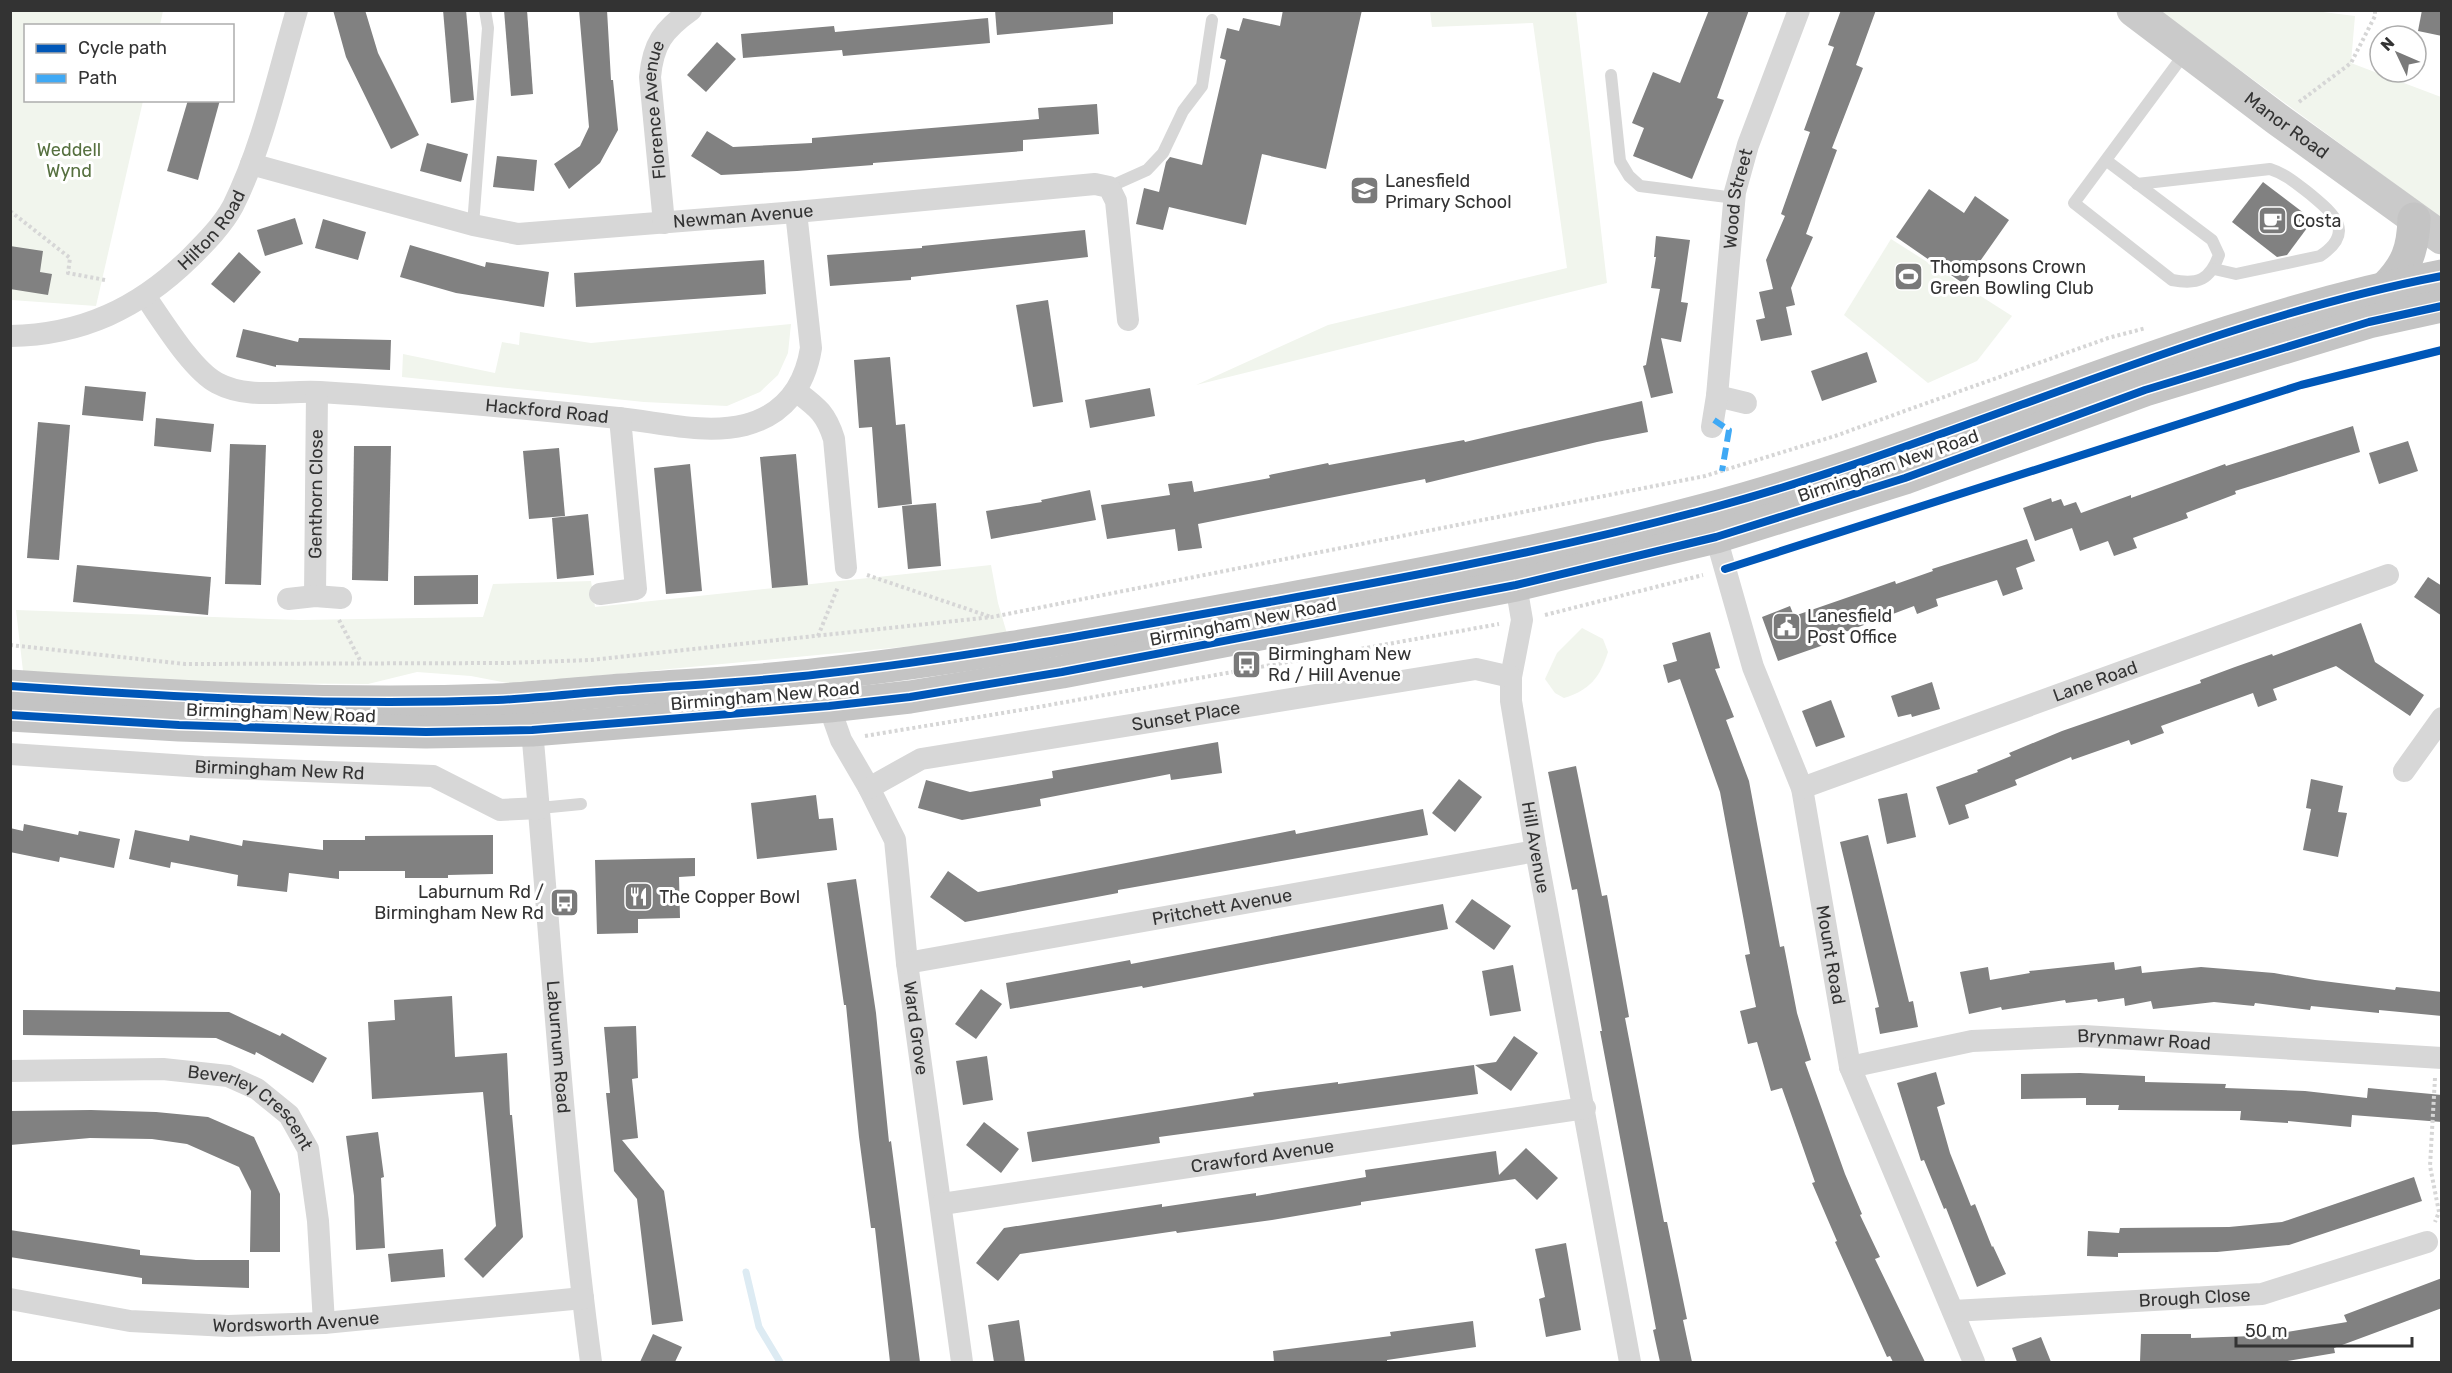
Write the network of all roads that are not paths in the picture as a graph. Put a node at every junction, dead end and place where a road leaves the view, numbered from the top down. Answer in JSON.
{"nodes":[{"id":1,"x":297,"y":10,"type":"edge"},
{"id":2,"x":485,"y":10,"type":"edge"},
{"id":3,"x":690,"y":10,"type":"edge"},
{"id":4,"x":1799,"y":10,"type":"edge"},
{"id":5,"x":2133,"y":10,"type":"edge"},
{"id":6,"x":1212,"y":20,"type":"dead end"},
{"id":7,"x":2186,"y":52,"type":"junction"},
{"id":8,"x":1611,"y":75,"type":"dead end"},
{"id":9,"x":2107,"y":160,"type":"junction"},
{"id":10,"x":251,"y":164,"type":"junction"},
{"id":11,"x":2137,"y":184,"type":"junction"},
{"id":12,"x":1109,"y":187,"type":"junction"},
{"id":13,"x":1735,"y":198,"type":"junction"},
{"id":14,"x":796,"y":212,"type":"junction"},
{"id":15,"x":2414,"y":219,"type":"junction"},
{"id":16,"x":664,"y":223,"type":"junction"},
{"id":17,"x":472,"y":225,"type":"junction"},
{"id":18,"x":2442,"y":238,"type":"edge"},
{"id":19,"x":2214,"y":270,"type":"junction"},
{"id":20,"x":2442,"y":276,"type":"edge"},
{"id":21,"x":2385,"y":288,"type":"junction"},
{"id":22,"x":145,"y":296,"type":"junction"},
{"id":23,"x":2442,"y":306,"type":"edge"},
{"id":24,"x":1128,"y":320,"type":"dead end"},
{"id":25,"x":10,"y":336,"type":"edge"},
{"id":26,"x":796,"y":391,"type":"junction"},
{"id":27,"x":317,"y":392,"type":"junction"},
{"id":28,"x":1718,"y":396,"type":"junction"},
{"id":29,"x":1746,"y":403,"type":"dead end"},
{"id":30,"x":620,"y":418,"type":"junction"},
{"id":31,"x":1712,"y":427,"type":"dead end"},
{"id":32,"x":1712,"y":523,"type":"junction"},
{"id":33,"x":846,"y":568,"type":"road end"},
{"id":34,"x":2388,"y":575,"type":"dead end"},
{"id":35,"x":1516,"y":585,"type":"junction"},
{"id":36,"x":600,"y":594,"type":"dead end"},
{"id":37,"x":288,"y":599,"type":"dead end"},
{"id":38,"x":826,"y":674,"type":"junction"},
{"id":39,"x":1511,"y":677,"type":"junction"},
{"id":40,"x":10,"y":686,"type":"edge"},
{"id":41,"x":829,"y":706,"type":"junction"},
{"id":42,"x":531,"y":714,"type":"junction"},
{"id":43,"x":10,"y":715,"type":"edge"},
{"id":44,"x":2442,"y":718,"type":"edge"},
{"id":45,"x":10,"y":754,"type":"edge"},
{"id":46,"x":2404,"y":771,"type":"dead end"},
{"id":47,"x":869,"y":788,"type":"junction"},
{"id":48,"x":1802,"y":788,"type":"junction"},
{"id":49,"x":581,"y":804,"type":"dead end"},
{"id":50,"x":540,"y":808,"type":"junction"},
{"id":51,"x":1536,"y":851,"type":"junction"},
{"id":52,"x":907,"y":963,"type":"junction"},
{"id":53,"x":2439,"y":1058,"type":"edge"},
{"id":54,"x":1850,"y":1067,"type":"junction"},
{"id":55,"x":10,"y":1071,"type":"edge"},
{"id":56,"x":1585,"y":1108,"type":"junction"},
{"id":57,"x":942,"y":1204,"type":"junction"},
{"id":58,"x":2427,"y":1242,"type":"road end"},
{"id":59,"x":583,"y":1298,"type":"junction"},
{"id":60,"x":10,"y":1299,"type":"edge"},
{"id":61,"x":1953,"y":1311,"type":"junction"},
{"id":62,"x":324,"y":1323,"type":"junction"},
{"id":63,"x":591,"y":1362,"type":"edge"},
{"id":64,"x":962,"y":1362,"type":"edge"},
{"id":65,"x":1623,"y":1362,"type":"edge"},
{"id":66,"x":1974,"y":1362,"type":"edge"}],
"edges":[{"from":1,"to":10,"type":"street","name":"Hilton Road"},
{"from":2,"to":17,"type":"lane"},
{"from":3,"to":16,"type":"street","name":"Florence Avenue"},
{"from":4,"to":13,"type":"street","name":"Wood Street"},
{"from":5,"to":7,"type":"main road","name":"Manor Road"},
{"from":6,"to":12,"type":"lane"},
{"from":7,"to":9,"type":"lane"},
{"from":7,"to":15,"type":"main road","name":"Manor Road"},
{"from":8,"to":13,"type":"lane"},
{"from":9,"to":11,"type":"lane"},
{"from":9,"to":19,"type":"lane"},
{"from":10,"to":17,"type":"street","name":"Newman Avenue"},
{"from":10,"to":22,"type":"street","name":"Hilton Road"},
{"from":11,"to":19,"type":"lane"},
{"from":11,"to":19,"type":"lane"},
{"from":12,"to":14,"type":"street","name":"Newman Avenue"},
{"from":12,"to":24,"type":"street"},
{"from":13,"to":28,"type":"street","name":"Wood Street"},
{"from":14,"to":16,"type":"street","name":"Newman Avenue"},
{"from":14,"to":26,"type":"street","name":"Hackford Road"},
{"from":15,"to":18,"type":"main road","name":"Manor Road"},
{"from":15,"to":21,"type":"highway"},
{"from":16,"to":17,"type":"street","name":"Newman Avenue"},
{"from":20,"to":21,"type":"highway","name":"Birmingham New Road"},
{"from":21,"to":32,"type":"highway","name":"Birmingham New Road"},
{"from":22,"to":25,"type":"street","name":"Hilton Road"},
{"from":22,"to":27,"type":"street","name":"Hackford Road"},
{"from":23,"to":32,"type":"highway","name":"Birmingham New Road"},
{"from":26,"to":30,"type":"street","name":"Hackford Road"},
{"from":26,"to":33,"type":"street"},
{"from":27,"to":30,"type":"street","name":"Hackford Road"},
{"from":27,"to":37,"type":"street","name":"Genthorn Close"},
{"from":28,"to":29,"type":"street"},
{"from":28,"to":31,"type":"street","name":"Wood Street"},
{"from":30,"to":36,"type":"street"},
{"from":32,"to":35,"type":"highway","name":"Birmingham New Road"},
{"from":32,"to":38,"type":"highway","name":"Birmingham New Road"},
{"from":32,"to":48,"type":"street","name":"Mount Road"},
{"from":34,"to":48,"type":"street","name":"Lane Road"},
{"from":35,"to":39,"type":"street","name":"Hill Avenue"},
{"from":35,"to":41,"type":"highway","name":"Birmingham New Road"},
{"from":38,"to":41,"type":"highway","name":"Birmingham New Road"},
{"from":38,"to":42,"type":"highway","name":"Birmingham New Road"},
{"from":39,"to":47,"type":"street","name":"Sunset Place"},
{"from":39,"to":51,"type":"street","name":"Hill Avenue"},
{"from":40,"to":42,"type":"highway","name":"Birmingham New Road"},
{"from":41,"to":42,"type":"highway","name":"Birmingham New Road"},
{"from":41,"to":47,"type":"street","name":"Ward Grove"},
{"from":42,"to":43,"type":"highway","name":"Birmingham New Road"},
{"from":42,"to":50,"type":"street","name":"Laburnum Road"},
{"from":44,"to":46,"type":"street"},
{"from":45,"to":50,"type":"street","name":"Birmingham New Rd"},
{"from":47,"to":52,"type":"street","name":"Ward Grove"},
{"from":48,"to":54,"type":"street","name":"Mount Road"},
{"from":49,"to":50,"type":"lane"},
{"from":50,"to":59,"type":"street","name":"Laburnum Road"},
{"from":51,"to":52,"type":"street","name":"Pritchett Avenue"},
{"from":51,"to":56,"type":"street","name":"Hill Avenue"},
{"from":52,"to":57,"type":"street","name":"Ward Grove"},
{"from":53,"to":54,"type":"street","name":"Brynmawr Road"},
{"from":54,"to":61,"type":"street","name":"Mount Road"},
{"from":55,"to":62,"type":"street","name":"Beverley Crescent"},
{"from":56,"to":57,"type":"street","name":"Crawford Avenue"},
{"from":56,"to":65,"type":"street","name":"Hill Avenue"},
{"from":57,"to":64,"type":"street","name":"Ward Grove"},
{"from":58,"to":61,"type":"street","name":"Brough Close"},
{"from":59,"to":62,"type":"street","name":"Wordsworth Avenue"},
{"from":59,"to":63,"type":"street","name":"Laburnum Road"},
{"from":60,"to":62,"type":"street","name":"Wordsworth Avenue"},
{"from":61,"to":66,"type":"street","name":"Mount Road"}]}
